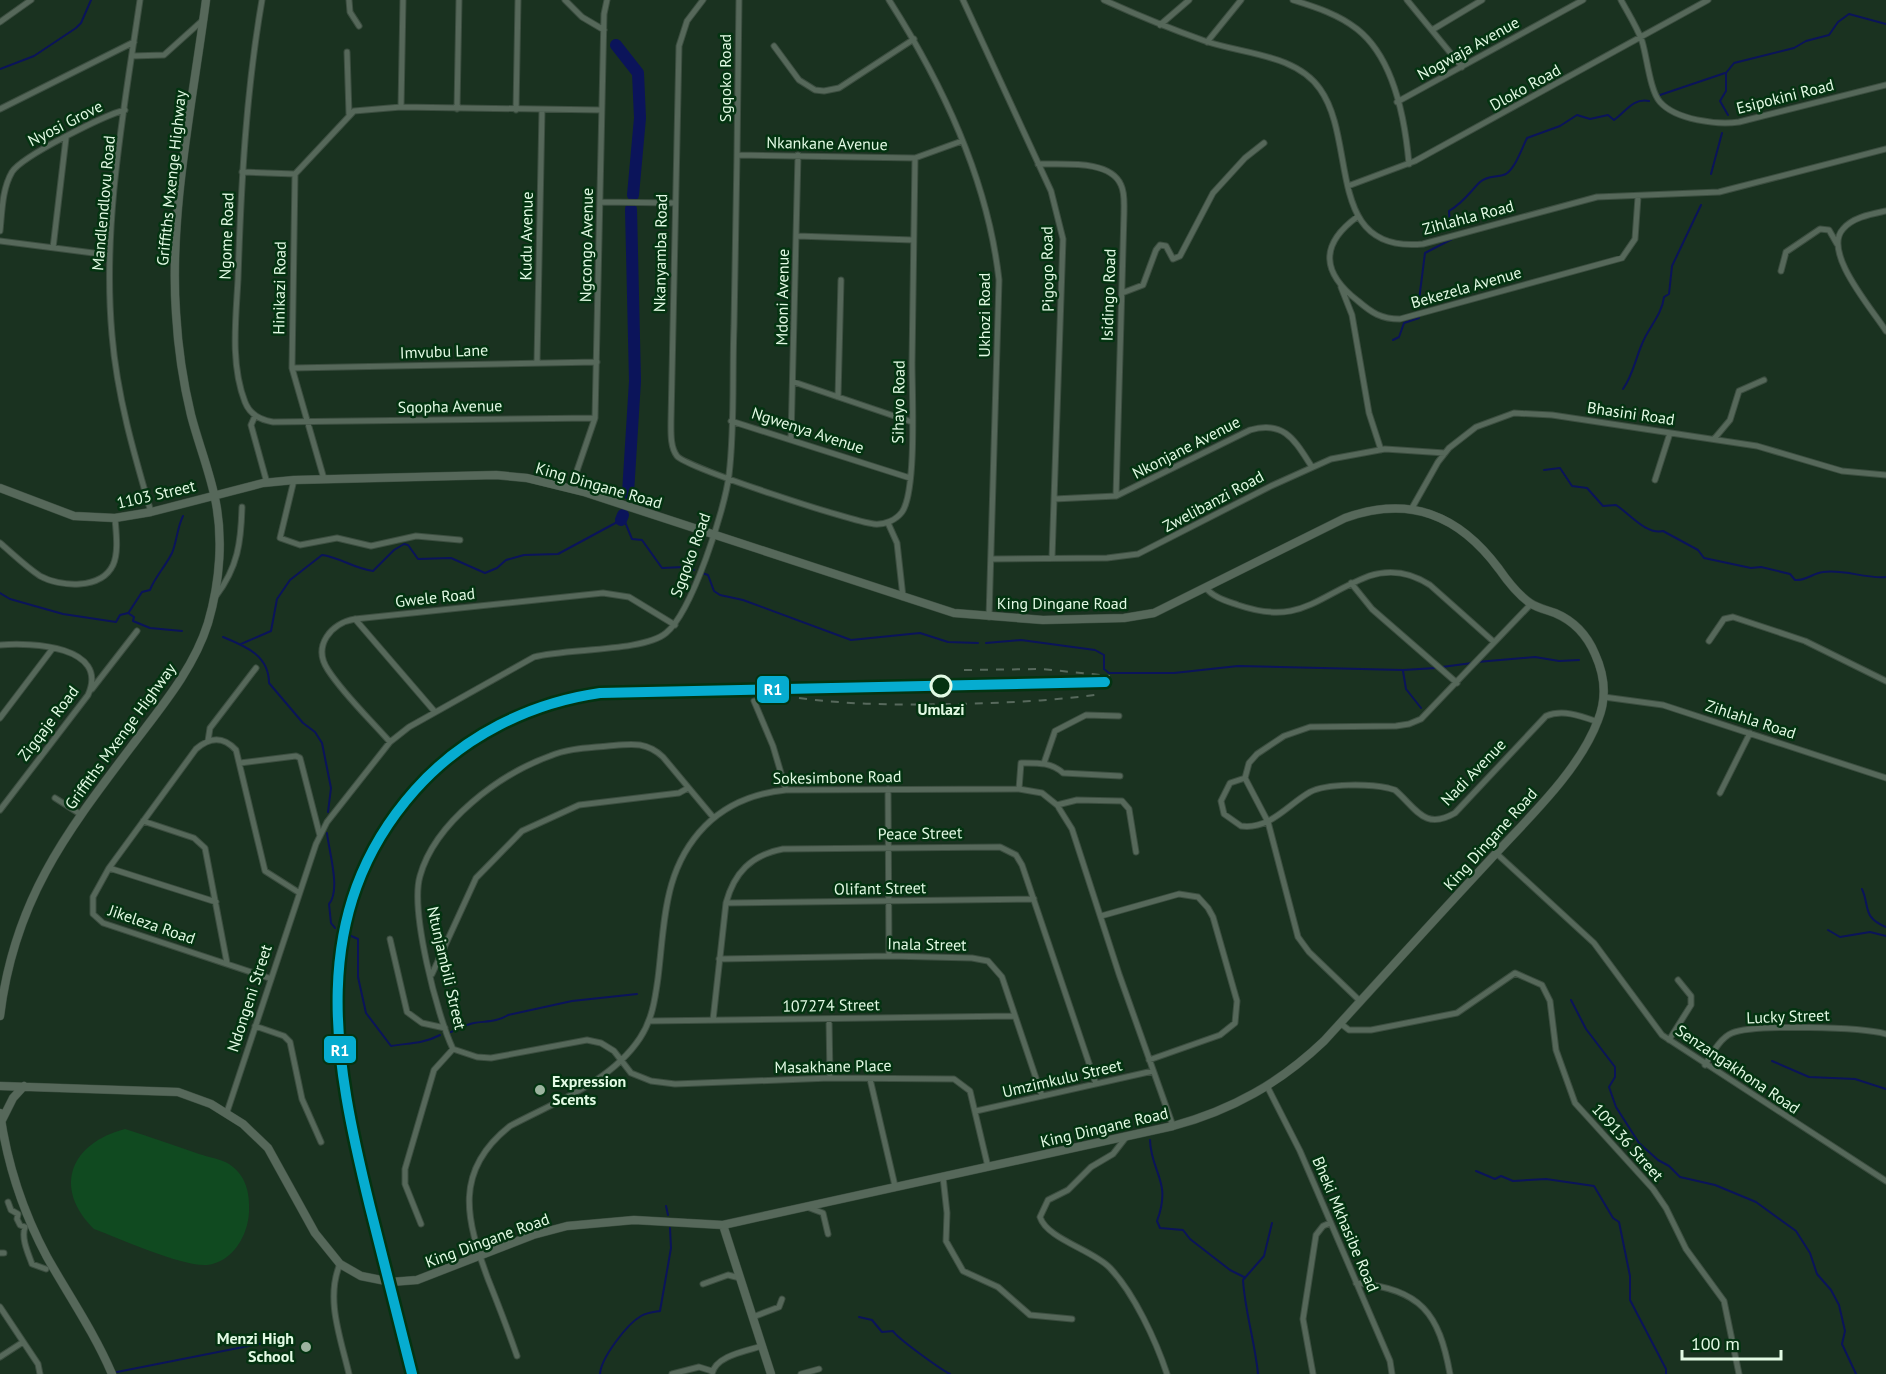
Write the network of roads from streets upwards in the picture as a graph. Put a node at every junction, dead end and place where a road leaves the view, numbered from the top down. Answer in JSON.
{"nodes":[{"id":1,"x":31,"y":0,"type":"edge"},
{"id":2,"x":140,"y":0,"type":"edge"},
{"id":3,"x":206,"y":0,"type":"edge"},
{"id":4,"x":262,"y":0,"type":"edge"},
{"id":5,"x":349,"y":0,"type":"edge"},
{"id":6,"x":403,"y":0,"type":"edge"},
{"id":7,"x":459,"y":0,"type":"edge"},
{"id":8,"x":518,"y":0,"type":"edge"},
{"id":9,"x":565,"y":0,"type":"edge"},
{"id":10,"x":607,"y":0,"type":"edge"},
{"id":11,"x":703,"y":0,"type":"edge"},
{"id":12,"x":739,"y":0,"type":"edge"},
{"id":13,"x":889,"y":0,"type":"edge"},
{"id":14,"x":963,"y":0,"type":"edge"},
{"id":15,"x":1104,"y":0,"type":"edge"},
{"id":16,"x":1189,"y":0,"type":"edge"},
{"id":17,"x":1241,"y":0,"type":"edge"},
{"id":18,"x":1293,"y":0,"type":"edge"},
{"id":19,"x":1407,"y":0,"type":"edge"},
{"id":20,"x":1482,"y":0,"type":"edge"},
{"id":21,"x":1583,"y":0,"type":"edge"},
{"id":22,"x":1621,"y":0,"type":"edge"},
{"id":23,"x":1708,"y":0,"type":"edge"},
{"id":24,"x":0,"y":14,"type":"edge"},
{"id":25,"x":6,"y":17,"type":"junction"},
{"id":26,"x":204,"y":19,"type":"junction"},
{"id":27,"x":0,"y":22,"type":"edge"},
{"id":28,"x":1160,"y":24,"type":"junction"},
{"id":29,"x":359,"y":26,"type":"dead end"},
{"id":30,"x":604,"y":30,"type":"junction"},
{"id":31,"x":1432,"y":30,"type":"junction"},
{"id":32,"x":914,"y":39,"type":"junction"},
{"id":33,"x":1641,"y":39,"type":"junction"},
{"id":34,"x":134,"y":42,"type":"junction"},
{"id":35,"x":1207,"y":42,"type":"junction"},
{"id":36,"x":774,"y":46,"type":"dead end"},
{"id":37,"x":347,"y":52,"type":"dead end"},
{"id":38,"x":132,"y":56,"type":"junction"},
{"id":39,"x":1462,"y":67,"type":"junction"},
{"id":40,"x":1886,"y":85,"type":"edge"},
{"id":41,"x":1397,"y":102,"type":"junction"},
{"id":42,"x":401,"y":107,"type":"junction"},
{"id":43,"x":0,"y":109,"type":"edge"},
{"id":44,"x":457,"y":109,"type":"junction"},
{"id":45,"x":125,"y":110,"type":"junction"},
{"id":46,"x":516,"y":110,"type":"junction"},
{"id":47,"x":542,"y":110,"type":"junction"},
{"id":48,"x":601,"y":110,"type":"junction"},
{"id":49,"x":349,"y":114,"type":"junction"},
{"id":50,"x":66,"y":138,"type":"junction"},
{"id":51,"x":962,"y":141,"type":"junction"},
{"id":52,"x":1263,"y":143,"type":"dead end"},
{"id":53,"x":1886,"y":149,"type":"edge"},
{"id":54,"x":738,"y":155,"type":"junction"},
{"id":55,"x":798,"y":155,"type":"junction"},
{"id":56,"x":915,"y":158,"type":"junction"},
{"id":57,"x":1038,"y":164,"type":"junction"},
{"id":58,"x":1409,"y":164,"type":"junction"},
{"id":59,"x":242,"y":172,"type":"junction"},
{"id":60,"x":295,"y":174,"type":"junction"},
{"id":61,"x":1348,"y":186,"type":"junction"},
{"id":62,"x":1638,"y":197,"type":"junction"},
{"id":63,"x":600,"y":202,"type":"junction"},
{"id":64,"x":675,"y":203,"type":"junction"},
{"id":65,"x":1886,"y":211,"type":"edge"},
{"id":66,"x":1357,"y":217,"type":"junction"},
{"id":67,"x":0,"y":231,"type":"edge"},
{"id":68,"x":797,"y":236,"type":"junction"},
{"id":69,"x":913,"y":240,"type":"junction"},
{"id":70,"x":0,"y":241,"type":"edge"},
{"id":71,"x":1837,"y":244,"type":"junction"},
{"id":72,"x":53,"y":248,"type":"junction"},
{"id":73,"x":109,"y":255,"type":"junction"},
{"id":74,"x":1781,"y":271,"type":"dead end"},
{"id":75,"x":841,"y":280,"type":"dead end"},
{"id":76,"x":1341,"y":285,"type":"junction"},
{"id":77,"x":1122,"y":293,"type":"junction"},
{"id":78,"x":1886,"y":331,"type":"edge"},
{"id":79,"x":537,"y":362,"type":"junction"},
{"id":80,"x":597,"y":362,"type":"junction"},
{"id":81,"x":292,"y":368,"type":"junction"},
{"id":82,"x":1764,"y":380,"type":"dead end"},
{"id":83,"x":794,"y":382,"type":"junction"},
{"id":84,"x":838,"y":397,"type":"junction"},
{"id":85,"x":255,"y":416,"type":"junction"},
{"id":86,"x":595,"y":418,"type":"junction"},
{"id":87,"x":731,"y":421,"type":"junction"},
{"id":88,"x":307,"y":422,"type":"junction"},
{"id":89,"x":912,"y":422,"type":"junction"},
{"id":90,"x":1670,"y":433,"type":"junction"},
{"id":91,"x":1714,"y":439,"type":"junction"},
{"id":92,"x":791,"y":440,"type":"junction"},
{"id":93,"x":1381,"y":450,"type":"junction"},
{"id":94,"x":1444,"y":453,"type":"junction"},
{"id":95,"x":1312,"y":467,"type":"junction"},
{"id":96,"x":1886,"y":475,"type":"edge"},
{"id":97,"x":729,"y":478,"type":"junction"},
{"id":98,"x":910,"y":478,"type":"junction"},
{"id":99,"x":324,"y":479,"type":"junction"},
{"id":100,"x":294,"y":480,"type":"junction"},
{"id":101,"x":1655,"y":480,"type":"dead end"},
{"id":102,"x":267,"y":483,"type":"junction"},
{"id":103,"x":0,"y":488,"type":"edge"},
{"id":104,"x":571,"y":488,"type":"junction"},
{"id":105,"x":214,"y":495,"type":"junction"},
{"id":106,"x":1116,"y":496,"type":"junction"},
{"id":107,"x":1054,"y":499,"type":"junction"},
{"id":108,"x":242,"y":507,"type":"dead end"},
{"id":109,"x":1412,"y":508,"type":"junction"},
{"id":110,"x":151,"y":512,"type":"junction"},
{"id":111,"x":115,"y":518,"type":"junction"},
{"id":112,"x":888,"y":523,"type":"junction"},
{"id":113,"x":714,"y":534,"type":"junction"},
{"id":114,"x":460,"y":540,"type":"dead end"},
{"id":115,"x":0,"y":543,"type":"edge"},
{"id":116,"x":1052,"y":558,"type":"junction"},
{"id":117,"x":991,"y":559,"type":"junction"},
{"id":118,"x":1351,"y":583,"type":"junction"},
{"id":119,"x":1206,"y":588,"type":"junction"},
{"id":120,"x":903,"y":597,"type":"junction"},
{"id":121,"x":213,"y":599,"type":"junction"},
{"id":122,"x":1531,"y":604,"type":"junction"},
{"id":123,"x":989,"y":617,"type":"junction"},
{"id":124,"x":355,"y":619,"type":"junction"},
{"id":125,"x":675,"y":625,"type":"junction"},
{"id":126,"x":137,"y":631,"type":"dead end"},
{"id":127,"x":1709,"y":641,"type":"dead end"},
{"id":128,"x":1494,"y":642,"type":"junction"},
{"id":129,"x":0,"y":645,"type":"edge"},
{"id":130,"x":53,"y":648,"type":"junction"},
{"id":131,"x":256,"y":668,"type":"dead end"},
{"id":132,"x":1886,"y":681,"type":"edge"},
{"id":133,"x":1457,"y":683,"type":"junction"},
{"id":134,"x":88,"y":695,"type":"junction"},
{"id":135,"x":1604,"y":697,"type":"junction"},
{"id":136,"x":754,"y":701,"type":"dead end"},
{"id":137,"x":435,"y":712,"type":"junction"},
{"id":138,"x":1119,"y":716,"type":"dead end"},
{"id":139,"x":0,"y":718,"type":"edge"},
{"id":140,"x":1598,"y":722,"type":"junction"},
{"id":141,"x":1750,"y":733,"type":"junction"},
{"id":142,"x":208,"y":741,"type":"junction"},
{"id":143,"x":390,"y":742,"type":"junction"},
{"id":144,"x":240,"y":763,"type":"junction"},
{"id":145,"x":1044,"y":763,"type":"junction"},
{"id":146,"x":1120,"y":776,"type":"dead end"},
{"id":147,"x":1245,"y":777,"type":"junction"},
{"id":148,"x":1886,"y":778,"type":"edge"},
{"id":149,"x":688,"y":788,"type":"junction"},
{"id":150,"x":888,"y":789,"type":"junction"},
{"id":151,"x":1019,"y":789,"type":"junction"},
{"id":152,"x":786,"y":790,"type":"junction"},
{"id":153,"x":1720,"y":792,"type":"dead end"},
{"id":154,"x":55,"y":798,"type":"dead end"},
{"id":155,"x":1057,"y":805,"type":"junction"},
{"id":156,"x":0,"y":810,"type":"edge"},
{"id":157,"x":80,"y":814,"type":"junction"},
{"id":158,"x":713,"y":817,"type":"junction"},
{"id":159,"x":143,"y":821,"type":"junction"},
{"id":160,"x":1268,"y":822,"type":"junction"},
{"id":161,"x":320,"y":836,"type":"junction"},
{"id":162,"x":889,"y":847,"type":"junction"},
{"id":163,"x":1136,"y":852,"type":"dead end"},
{"id":164,"x":1496,"y":853,"type":"junction"},
{"id":165,"x":109,"y":868,"type":"junction"},
{"id":166,"x":298,"y":892,"type":"junction"},
{"id":167,"x":1034,"y":899,"type":"junction"},
{"id":168,"x":216,"y":902,"type":"junction"},
{"id":169,"x":889,"y":902,"type":"junction"},
{"id":170,"x":726,"y":903,"type":"junction"},
{"id":171,"x":1101,"y":915,"type":"junction"},
{"id":172,"x":390,"y":939,"type":"dead end"},
{"id":173,"x":889,"y":956,"type":"junction"},
{"id":174,"x":719,"y":959,"type":"junction"},
{"id":175,"x":227,"y":963,"type":"junction"},
{"id":176,"x":431,"y":975,"type":"junction"},
{"id":177,"x":269,"y":978,"type":"junction"},
{"id":178,"x":1678,"y":980,"type":"dead end"},
{"id":179,"x":1360,"y":1001,"type":"junction"},
{"id":180,"x":0,"y":1016,"type":"edge"},
{"id":181,"x":1014,"y":1016,"type":"junction"},
{"id":182,"x":829,"y":1019,"type":"junction"},
{"id":183,"x":713,"y":1020,"type":"junction"},
{"id":184,"x":650,"y":1021,"type":"junction"},
{"id":185,"x":1340,"y":1023,"type":"junction"},
{"id":186,"x":255,"y":1026,"type":"junction"},
{"id":187,"x":445,"y":1028,"type":"junction"},
{"id":188,"x":1886,"y":1034,"type":"edge"},
{"id":189,"x":1669,"y":1040,"type":"junction"},
{"id":190,"x":453,"y":1049,"type":"junction"},
{"id":191,"x":624,"y":1060,"type":"junction"},
{"id":192,"x":1149,"y":1060,"type":"junction"},
{"id":193,"x":1705,"y":1065,"type":"junction"},
{"id":194,"x":1153,"y":1071,"type":"junction"},
{"id":195,"x":830,"y":1078,"type":"junction"},
{"id":196,"x":870,"y":1078,"type":"junction"},
{"id":197,"x":1096,"y":1084,"type":"junction"},
{"id":198,"x":0,"y":1086,"type":"edge"},
{"id":199,"x":24,"y":1086,"type":"junction"},
{"id":200,"x":1268,"y":1088,"type":"junction"},
{"id":201,"x":1042,"y":1096,"type":"junction"},
{"id":202,"x":976,"y":1111,"type":"junction"},
{"id":203,"x":227,"y":1112,"type":"junction"},
{"id":204,"x":1,"y":1117,"type":"edge"},
{"id":205,"x":1173,"y":1126,"type":"junction"},
{"id":206,"x":1127,"y":1136,"type":"junction"},
{"id":207,"x":321,"y":1142,"type":"dead end"},
{"id":208,"x":988,"y":1167,"type":"junction"},
{"id":209,"x":943,"y":1177,"type":"junction"},
{"id":210,"x":1886,"y":1181,"type":"edge"},
{"id":211,"x":895,"y":1186,"type":"junction"},
{"id":212,"x":8,"y":1202,"type":"dead end"},
{"id":213,"x":806,"y":1206,"type":"junction"},
{"id":214,"x":1330,"y":1223,"type":"junction"},
{"id":215,"x":421,"y":1224,"type":"dead end"},
{"id":216,"x":723,"y":1225,"type":"junction"},
{"id":217,"x":828,"y":1234,"type":"dead end"},
{"id":218,"x":480,"y":1256,"type":"junction"},
{"id":219,"x":340,"y":1264,"type":"junction"},
{"id":220,"x":46,"y":1269,"type":"dead end"},
{"id":221,"x":740,"y":1278,"type":"junction"},
{"id":222,"x":1356,"y":1283,"type":"junction"},
{"id":223,"x":703,"y":1284,"type":"dead end"},
{"id":224,"x":782,"y":1299,"type":"dead end"},
{"id":225,"x":0,"y":1307,"type":"edge"},
{"id":226,"x":753,"y":1317,"type":"junction"},
{"id":227,"x":1072,"y":1319,"type":"dead end"},
{"id":228,"x":23,"y":1342,"type":"junction"},
{"id":229,"x":762,"y":1346,"type":"junction"},
{"id":230,"x":518,"y":1356,"type":"dead end"},
{"id":231,"x":0,"y":1357,"type":"edge"},
{"id":232,"x":819,"y":1369,"type":"dead end"},
{"id":233,"x":712,"y":1373,"type":"edge"},
{"id":234,"x":40,"y":1374,"type":"edge"},
{"id":235,"x":111,"y":1374,"type":"edge"},
{"id":236,"x":349,"y":1374,"type":"edge"},
{"id":237,"x":672,"y":1374,"type":"edge"},
{"id":238,"x":771,"y":1374,"type":"edge"},
{"id":239,"x":801,"y":1374,"type":"edge"},
{"id":240,"x":1167,"y":1374,"type":"edge"},
{"id":241,"x":1313,"y":1374,"type":"edge"},
{"id":242,"x":1392,"y":1374,"type":"edge"},
{"id":243,"x":1450,"y":1374,"type":"edge"},
{"id":244,"x":1739,"y":1374,"type":"edge"}],
"edges":[{"from":1,"to":25,"type":"street"},
{"from":2,"to":34,"type":"street","name":"Mandlendlovu Road"},
{"from":3,"to":26,"type":"street","name":"Griffiths Mxenge Highway"},
{"from":4,"to":59,"type":"street","name":"Ngome Road"},
{"from":5,"to":29,"type":"street"},
{"from":6,"to":42,"type":"street"},
{"from":7,"to":44,"type":"street"},
{"from":8,"to":46,"type":"street"},
{"from":9,"to":30,"type":"street"},
{"from":10,"to":30,"type":"street","name":"Ngcongo Avenue"},
{"from":11,"to":64,"type":"street","name":"Nkanyamba Road"},
{"from":12,"to":54,"type":"street","name":"Sgqoko Road"},
{"from":13,"to":32,"type":"street","name":"Ukhozi Road"},
{"from":14,"to":57,"type":"street","name":"Pigogo Road"},
{"from":15,"to":28,"type":"street"},
{"from":16,"to":28,"type":"street"},
{"from":17,"to":35,"type":"street"},
{"from":18,"to":41,"type":"street"},
{"from":19,"to":31,"type":"street"},
{"from":20,"to":31,"type":"street"},
{"from":21,"to":39,"type":"street","name":"Nogwaja Avenue"},
{"from":22,"to":33,"type":"street","name":"Esipokini Road"},
{"from":23,"to":33,"type":"street","name":"Dloko Road"},
{"from":24,"to":25,"type":"street"},
{"from":25,"to":27,"type":"street"},
{"from":26,"to":38,"type":"street"},
{"from":26,"to":105,"type":"street","name":"Griffiths Mxenge Highway"},
{"from":28,"to":35,"type":"street"},
{"from":30,"to":48,"type":"street","name":"Ngcongo Avenue"},
{"from":31,"to":39,"type":"street"},
{"from":32,"to":36,"type":"street"},
{"from":32,"to":51,"type":"street","name":"Ukhozi Road"},
{"from":33,"to":40,"type":"street","name":"Esipokini Road"},
{"from":33,"to":58,"type":"street","name":"Dloko Road"},
{"from":34,"to":38,"type":"street","name":"Mandlendlovu Road"},
{"from":34,"to":43,"type":"street"},
{"from":35,"to":61,"type":"street"},
{"from":37,"to":49,"type":"street"},
{"from":38,"to":45,"type":"street","name":"Mandlendlovu Road"},
{"from":39,"to":41,"type":"street","name":"Nogwaja Avenue"},
{"from":41,"to":58,"type":"street"},
{"from":42,"to":44,"type":"street"},
{"from":42,"to":49,"type":"street"},
{"from":44,"to":46,"type":"street"},
{"from":45,"to":50,"type":"street","name":"Nyosi Grove"},
{"from":45,"to":73,"type":"street","name":"Mandlendlovu Road"},
{"from":46,"to":47,"type":"street"},
{"from":47,"to":48,"type":"street"},
{"from":47,"to":79,"type":"street","name":"Kudu Avenue"},
{"from":48,"to":63,"type":"street","name":"Ngcongo Avenue"},
{"from":49,"to":60,"type":"street"},
{"from":50,"to":67,"type":"street","name":"Nyosi Grove"},
{"from":50,"to":72,"type":"street"},
{"from":51,"to":56,"type":"street"},
{"from":51,"to":117,"type":"street","name":"Ukhozi Road"},
{"from":52,"to":77,"type":"street"},
{"from":53,"to":62,"type":"street","name":"Zihlahla Road"},
{"from":54,"to":55,"type":"street","name":"Nkankane Avenue"},
{"from":54,"to":87,"type":"street","name":"Sgqoko Road"},
{"from":55,"to":56,"type":"street","name":"Nkankane Avenue"},
{"from":55,"to":68,"type":"street","name":"Mdoni Avenue"},
{"from":56,"to":69,"type":"street","name":"Sihayo Road"},
{"from":57,"to":77,"type":"street","name":"Isidingo Road"},
{"from":57,"to":107,"type":"street","name":"Pigogo Road"},
{"from":58,"to":61,"type":"street","name":"Dloko Road"},
{"from":59,"to":60,"type":"street"},
{"from":59,"to":85,"type":"street","name":"Ngome Road"},
{"from":60,"to":81,"type":"street","name":"Hinikazi Road"},
{"from":61,"to":66,"type":"street"},
{"from":62,"to":66,"type":"street","name":"Zihlahla Road"},
{"from":62,"to":76,"type":"street","name":"Bekezela Avenue"},
{"from":63,"to":64,"type":"street"},
{"from":63,"to":80,"type":"street","name":"Ngcongo Avenue"},
{"from":64,"to":97,"type":"street","name":"Nkanyamba Road"},
{"from":65,"to":71,"type":"street"},
{"from":66,"to":76,"type":"street","name":"Bekezela Avenue"},
{"from":68,"to":69,"type":"street"},
{"from":68,"to":83,"type":"street","name":"Mdoni Avenue"},
{"from":69,"to":89,"type":"street","name":"Sihayo Road"},
{"from":70,"to":72,"type":"street"},
{"from":71,"to":74,"type":"street"},
{"from":71,"to":78,"type":"street"},
{"from":72,"to":73,"type":"street"},
{"from":73,"to":110,"type":"street","name":"Mandlendlovu Road"},
{"from":75,"to":84,"type":"street"},
{"from":76,"to":93,"type":"street"},
{"from":77,"to":106,"type":"street","name":"Isidingo Road"},
{"from":79,"to":80,"type":"street","name":"Imvubu Lane"},
{"from":79,"to":81,"type":"street","name":"Imvubu Lane"},
{"from":80,"to":86,"type":"street","name":"Ngcongo Avenue"},
{"from":81,"to":88,"type":"street","name":"Hinikazi Road"},
{"from":82,"to":91,"type":"street"},
{"from":83,"to":84,"type":"street"},
{"from":83,"to":92,"type":"street","name":"Mdoni Avenue"},
{"from":84,"to":89,"type":"street"},
{"from":85,"to":88,"type":"street"},
{"from":85,"to":102,"type":"street"},
{"from":86,"to":88,"type":"street","name":"Sqopha Avenue"},
{"from":86,"to":104,"type":"street","name":"Ngcongo Avenue"},
{"from":87,"to":92,"type":"street","name":"Ngwenya Avenue"},
{"from":87,"to":97,"type":"street","name":"Sgqoko Road"},
{"from":88,"to":99,"type":"street","name":"Hinikazi Road"},
{"from":89,"to":98,"type":"street","name":"Sihayo Road"},
{"from":90,"to":91,"type":"street","name":"Bhasini Road"},
{"from":90,"to":94,"type":"street","name":"Bhasini Road"},
{"from":90,"to":101,"type":"street"},
{"from":91,"to":96,"type":"street","name":"Bhasini Road"},
{"from":92,"to":98,"type":"street","name":"Ngwenya Avenue"},
{"from":93,"to":94,"type":"street","name":"Zwelibanzi Road"},
{"from":93,"to":95,"type":"street","name":"Zwelibanzi Road"},
{"from":94,"to":109,"type":"street","name":"Bhasini Road"},
{"from":95,"to":106,"type":"street","name":"Nkonjane Avenue"},
{"from":95,"to":116,"type":"street","name":"Zwelibanzi Road"},
{"from":97,"to":112,"type":"street"},
{"from":97,"to":113,"type":"street","name":"Sgqoko Road"},
{"from":98,"to":112,"type":"street","name":"Sihayo Road"},
{"from":99,"to":100,"type":"street","name":"King Dingane Road"},
{"from":99,"to":104,"type":"street","name":"King Dingane Road"},
{"from":100,"to":102,"type":"street","name":"King Dingane Road"},
{"from":100,"to":114,"type":"street"},
{"from":102,"to":105,"type":"street","name":"King Dingane Road"},
{"from":103,"to":111,"type":"street","name":"1103 Street"},
{"from":104,"to":113,"type":"street","name":"King Dingane Road"},
{"from":105,"to":110,"type":"street","name":"1103 Street"},
{"from":105,"to":121,"type":"street","name":"Griffiths Mxenge Highway"},
{"from":106,"to":107,"type":"street","name":"Nkonjane Avenue"},
{"from":107,"to":116,"type":"street","name":"Pigogo Road"},
{"from":108,"to":121,"type":"street"},
{"from":109,"to":119,"type":"street","name":"King Dingane Road"},
{"from":109,"to":122,"type":"street","name":"King Dingane Road"},
{"from":110,"to":111,"type":"street","name":"1103 Street"},
{"from":111,"to":115,"type":"street"},
{"from":112,"to":120,"type":"street"},
{"from":113,"to":120,"type":"street","name":"King Dingane Road"},
{"from":113,"to":125,"type":"street","name":"Sgqoko Road"},
{"from":116,"to":117,"type":"street","name":"Zwelibanzi Road"},
{"from":117,"to":123,"type":"street","name":"Ukhozi Road"},
{"from":118,"to":119,"type":"street"},
{"from":118,"to":128,"type":"street"},
{"from":118,"to":133,"type":"street"},
{"from":119,"to":123,"type":"street","name":"King Dingane Road"},
{"from":120,"to":123,"type":"street","name":"King Dingane Road"},
{"from":121,"to":157,"type":"street","name":"Griffiths Mxenge Highway"},
{"from":122,"to":128,"type":"street"},
{"from":122,"to":135,"type":"street","name":"King Dingane Road"},
{"from":124,"to":125,"type":"street","name":"Gwele Road"},
{"from":124,"to":137,"type":"street"},
{"from":124,"to":143,"type":"street","name":"Gwele Road"},
{"from":125,"to":137,"type":"street"},
{"from":126,"to":134,"type":"street"},
{"from":127,"to":132,"type":"street"},
{"from":128,"to":133,"type":"street"},
{"from":129,"to":130,"type":"street","name":"Zigqaje Road"},
{"from":130,"to":134,"type":"street","name":"Zigqaje Road"},
{"from":130,"to":139,"type":"street"},
{"from":131,"to":142,"type":"street","name":"Jikeleza Road"},
{"from":133,"to":147,"type":"street"},
{"from":134,"to":156,"type":"street","name":"Zigqaje Road"},
{"from":135,"to":140,"type":"street","name":"King Dingane Road"},
{"from":135,"to":141,"type":"street","name":"Zihlahla Road"},
{"from":136,"to":152,"type":"street"},
{"from":137,"to":143,"type":"street"},
{"from":138,"to":145,"type":"street"},
{"from":140,"to":160,"type":"street","name":"Nadi Avenue"},
{"from":140,"to":164,"type":"street","name":"King Dingane Road"},
{"from":141,"to":148,"type":"street","name":"Zihlahla Road"},
{"from":141,"to":153,"type":"street"},
{"from":142,"to":144,"type":"street"},
{"from":142,"to":159,"type":"street","name":"Jikeleza Road"},
{"from":143,"to":161,"type":"street"},
{"from":144,"to":161,"type":"street"},
{"from":144,"to":166,"type":"street"},
{"from":145,"to":146,"type":"street"},
{"from":145,"to":151,"type":"street"},
{"from":147,"to":160,"type":"street"},
{"from":147,"to":160,"type":"street"},
{"from":149,"to":158,"type":"street","name":"Ntunjambili Street"},
{"from":149,"to":176,"type":"street"},
{"from":149,"to":176,"type":"street","name":"Ntunjambili Street"},
{"from":150,"to":151,"type":"street","name":"Sokesimbone Road"},
{"from":150,"to":152,"type":"street","name":"Sokesimbone Road"},
{"from":150,"to":162,"type":"street"},
{"from":151,"to":155,"type":"street","name":"Sokesimbone Road"},
{"from":152,"to":158,"type":"street","name":"Sokesimbone Road"},
{"from":154,"to":157,"type":"street"},
{"from":155,"to":163,"type":"street"},
{"from":155,"to":171,"type":"street"},
{"from":157,"to":180,"type":"street","name":"Griffiths Mxenge Highway"},
{"from":158,"to":184,"type":"street","name":"Sokesimbone Road"},
{"from":159,"to":165,"type":"street","name":"Jikeleza Road"},
{"from":159,"to":168,"type":"street"},
{"from":160,"to":179,"type":"street"},
{"from":161,"to":166,"type":"street"},
{"from":162,"to":167,"type":"street","name":"Peace Street"},
{"from":162,"to":169,"type":"street"},
{"from":162,"to":170,"type":"street","name":"Peace Street"},
{"from":164,"to":179,"type":"street","name":"King Dingane Road"},
{"from":164,"to":189,"type":"street","name":"Senzangakhona Road"},
{"from":165,"to":168,"type":"street"},
{"from":165,"to":175,"type":"street","name":"Jikeleza Road"},
{"from":166,"to":177,"type":"street","name":"Ndongeni Street"},
{"from":167,"to":169,"type":"street","name":"Olifant Street"},
{"from":167,"to":197,"type":"street","name":"Peace Street"},
{"from":168,"to":175,"type":"street"},
{"from":169,"to":170,"type":"street","name":"Olifant Street"},
{"from":169,"to":173,"type":"street"},
{"from":170,"to":174,"type":"street","name":"Peace Street"},
{"from":171,"to":192,"type":"street"},
{"from":171,"to":192,"type":"street"},
{"from":172,"to":187,"type":"street"},
{"from":173,"to":174,"type":"street","name":"Inala Street"},
{"from":173,"to":181,"type":"street","name":"Inala Street"},
{"from":174,"to":183,"type":"street","name":"Peace Street"},
{"from":175,"to":177,"type":"street","name":"Jikeleza Road"},
{"from":176,"to":187,"type":"street","name":"Ntunjambili Street"},
{"from":177,"to":186,"type":"street","name":"Ndongeni Street"},
{"from":178,"to":189,"type":"street"},
{"from":179,"to":185,"type":"street","name":"King Dingane Road"},
{"from":181,"to":182,"type":"street","name":"107274 Street"},
{"from":181,"to":201,"type":"street","name":"Inala Street"},
{"from":182,"to":183,"type":"street","name":"107274 Street"},
{"from":182,"to":195,"type":"street"},
{"from":183,"to":184,"type":"street","name":"107274 Street"},
{"from":184,"to":191,"type":"street","name":"Sokesimbone Road"},
{"from":185,"to":200,"type":"street","name":"King Dingane Road"},
{"from":185,"to":244,"type":"street","name":"109136 Street"},
{"from":186,"to":203,"type":"street","name":"Ndongeni Street"},
{"from":186,"to":207,"type":"street"},
{"from":187,"to":190,"type":"street","name":"Ntunjambili Street"},
{"from":188,"to":193,"type":"street","name":"Lucky Street"},
{"from":189,"to":193,"type":"street","name":"Senzangakhona Road"},
{"from":190,"to":191,"type":"street","name":"Ntunjambili Street"},
{"from":190,"to":215,"type":"street"},
{"from":191,"to":195,"type":"street","name":"Masakhane Place"},
{"from":191,"to":218,"type":"street","name":"Sokesimbone Road"},
{"from":192,"to":194,"type":"street"},
{"from":193,"to":210,"type":"street","name":"Senzangakhona Road"},
{"from":194,"to":197,"type":"street","name":"Umzimkulu Street"},
{"from":194,"to":205,"type":"street"},
{"from":195,"to":196,"type":"street","name":"Masakhane Place"},
{"from":196,"to":202,"type":"street","name":"Masakhane Place"},
{"from":196,"to":211,"type":"street"},
{"from":197,"to":201,"type":"street","name":"Umzimkulu Street"},
{"from":198,"to":199,"type":"street","name":"King Dingane Road"},
{"from":199,"to":203,"type":"street","name":"King Dingane Road"},
{"from":199,"to":204,"type":"street"},
{"from":200,"to":205,"type":"street","name":"King Dingane Road"},
{"from":200,"to":214,"type":"street","name":"Bheki Mkhasibe Road"},
{"from":201,"to":202,"type":"street","name":"Umzimkulu Street"},
{"from":202,"to":208,"type":"street","name":"Masakhane Place"},
{"from":203,"to":219,"type":"street","name":"King Dingane Road"},
{"from":204,"to":235,"type":"street"},
{"from":205,"to":206,"type":"street","name":"King Dingane Road"},
{"from":206,"to":208,"type":"street","name":"King Dingane Road"},
{"from":206,"to":240,"type":"street"},
{"from":208,"to":209,"type":"street","name":"King Dingane Road"},
{"from":209,"to":211,"type":"street","name":"King Dingane Road"},
{"from":209,"to":227,"type":"street"},
{"from":211,"to":213,"type":"street","name":"King Dingane Road"},
{"from":212,"to":220,"type":"street"},
{"from":213,"to":216,"type":"street","name":"King Dingane Road"},
{"from":213,"to":217,"type":"street"},
{"from":214,"to":222,"type":"street","name":"Bheki Mkhasibe Road"},
{"from":214,"to":241,"type":"street"},
{"from":216,"to":218,"type":"street","name":"King Dingane Road"},
{"from":216,"to":221,"type":"street"},
{"from":218,"to":219,"type":"street","name":"King Dingane Road"},
{"from":218,"to":230,"type":"street","name":"Sokesimbone Road"},
{"from":219,"to":236,"type":"street"},
{"from":221,"to":223,"type":"street"},
{"from":221,"to":226,"type":"street"},
{"from":222,"to":242,"type":"street","name":"Bheki Mkhasibe Road"},
{"from":222,"to":243,"type":"street"},
{"from":224,"to":226,"type":"street"},
{"from":225,"to":228,"type":"street"},
{"from":226,"to":229,"type":"street"},
{"from":228,"to":231,"type":"street"},
{"from":228,"to":234,"type":"street"},
{"from":229,"to":233,"type":"street"},
{"from":229,"to":238,"type":"street"},
{"from":232,"to":239,"type":"street"},
{"from":233,"to":237,"type":"street"}]}
